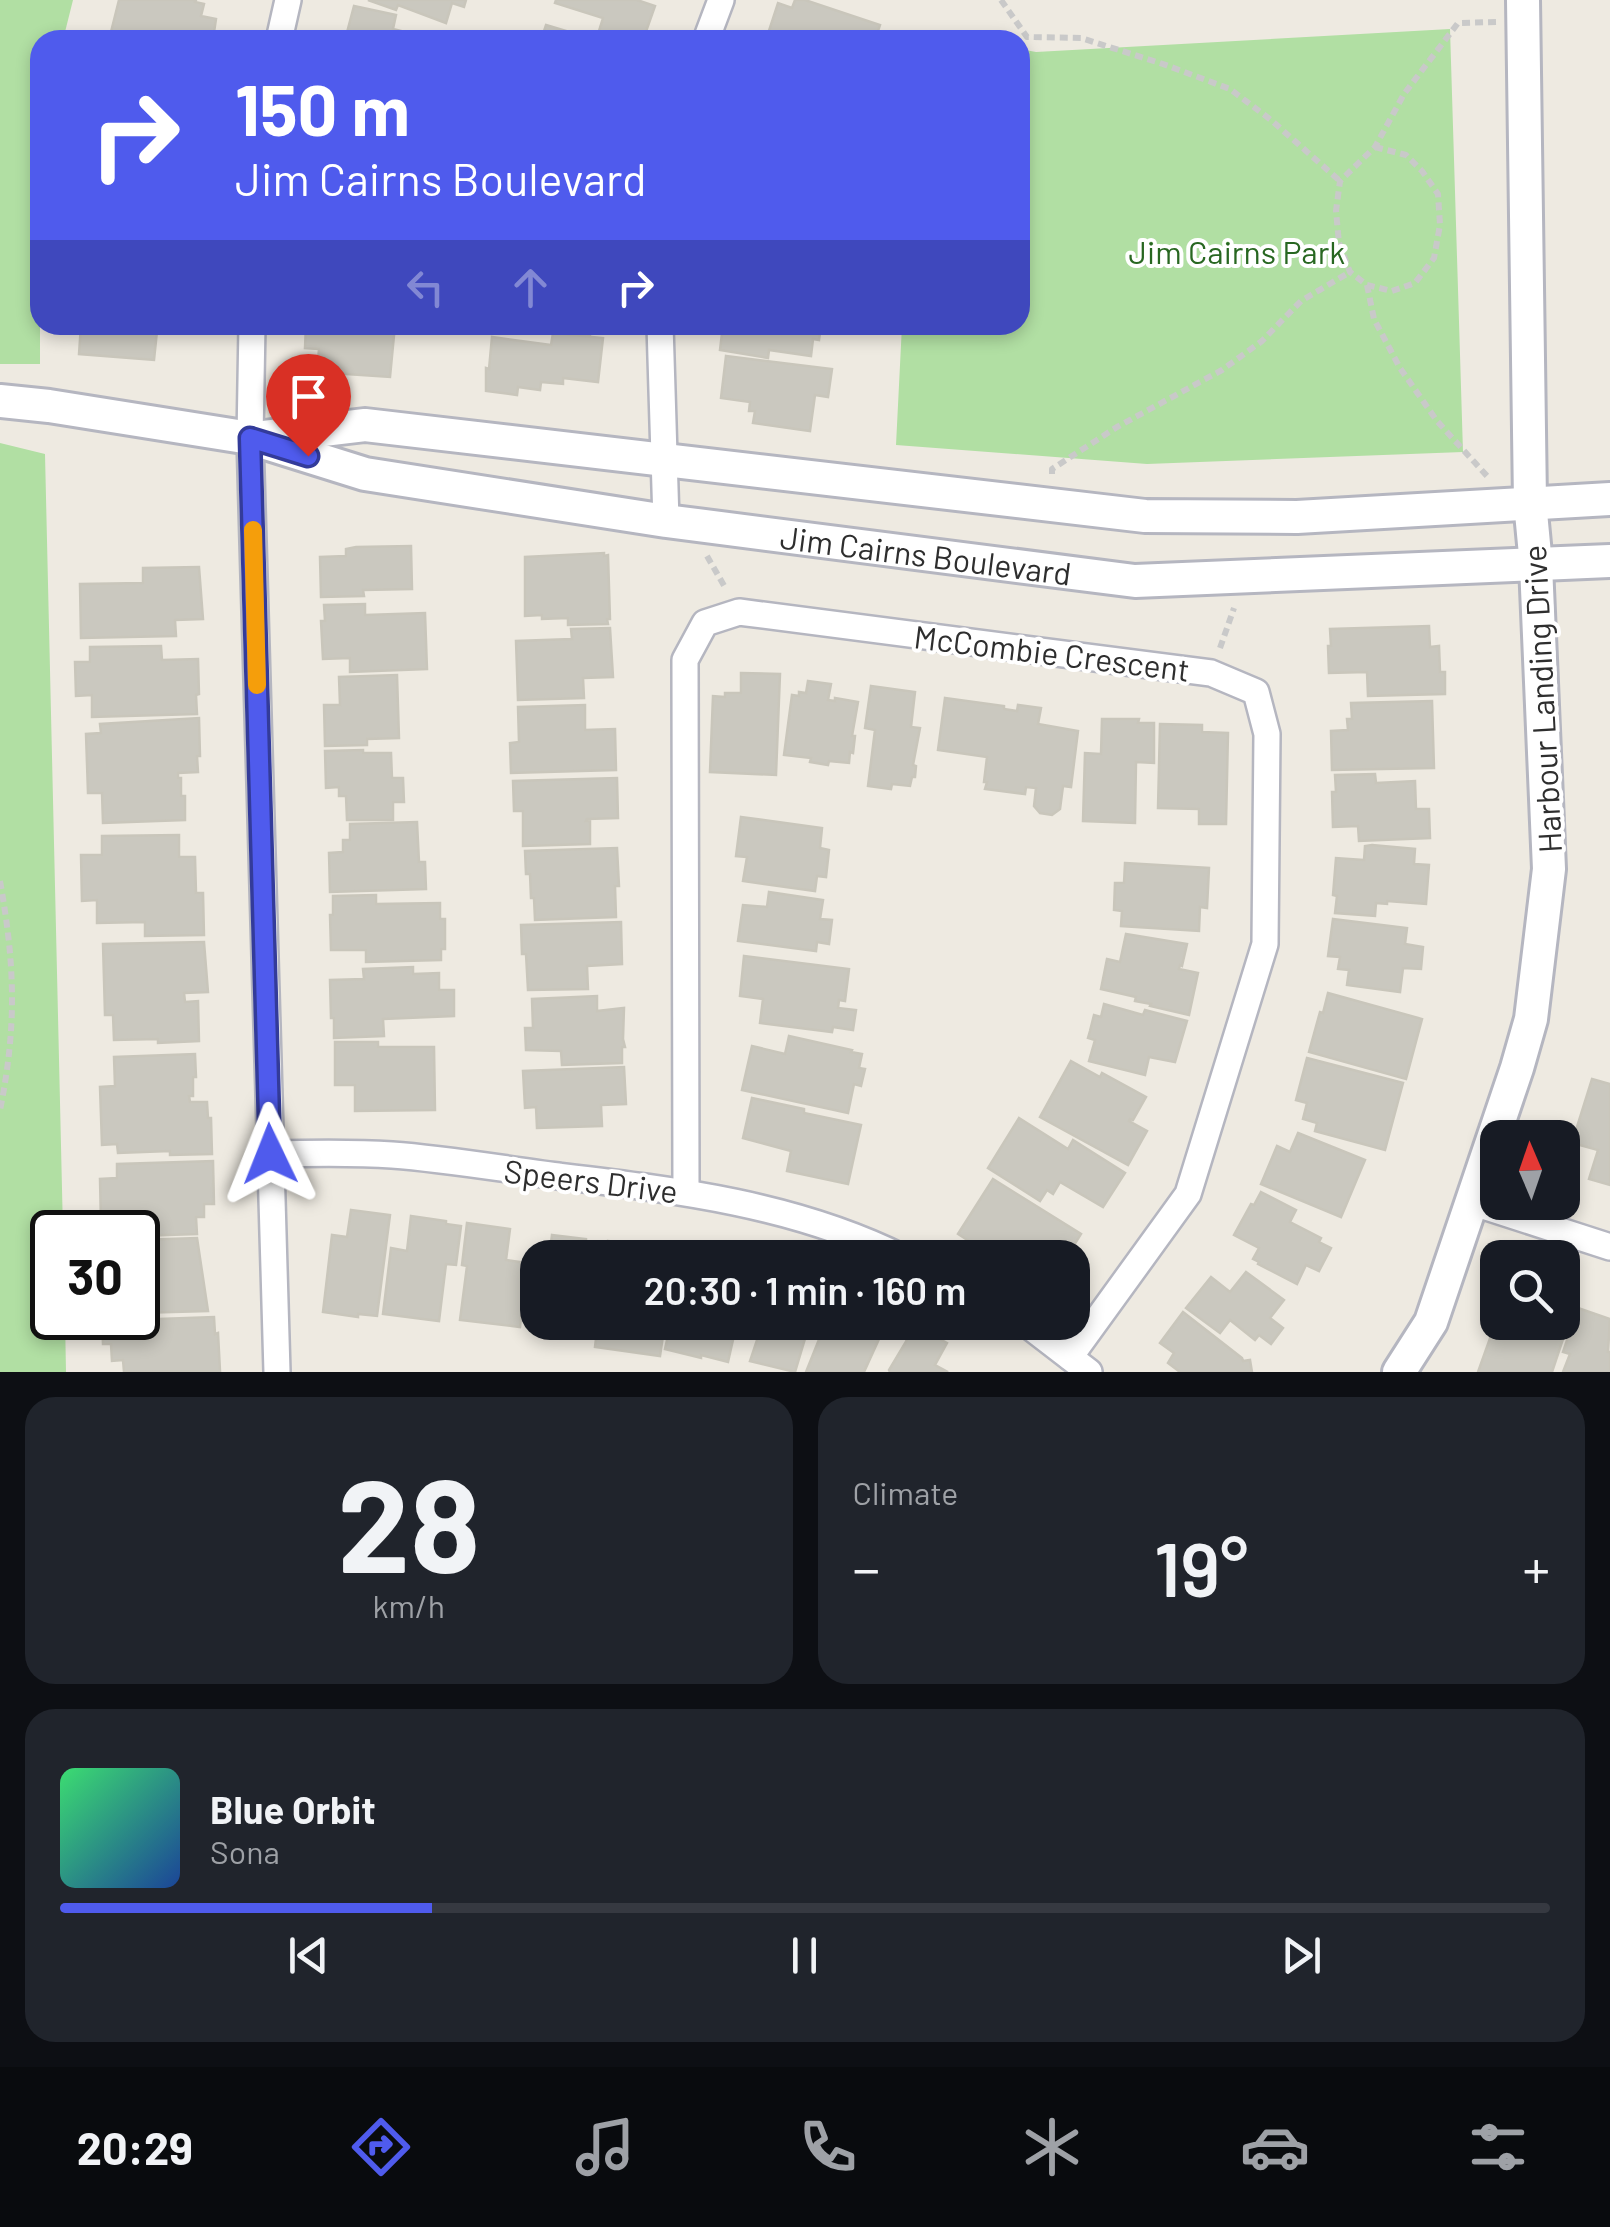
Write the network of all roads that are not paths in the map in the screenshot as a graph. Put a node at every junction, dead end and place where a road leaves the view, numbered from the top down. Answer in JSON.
{"nodes":[{"id":1,"x":288,"y":0,"type":"edge"},
{"id":2,"x":721,"y":0,"type":"edge"},
{"id":3,"x":1523,"y":10,"type":"edge"},
{"id":4,"x":281,"y":30,"type":"edge"},
{"id":5,"x":710,"y":30,"type":"edge"},
{"id":6,"x":252,"y":335,"type":"edge"},
{"id":7,"x":660,"y":335,"type":"edge"},
{"id":8,"x":0,"y":401,"type":"edge"},
{"id":9,"x":250,"y":438,"type":"junction"},
{"id":10,"x":664,"y":462,"type":"junction"},
{"id":11,"x":1610,"y":499,"type":"edge"},
{"id":12,"x":1520,"y":503,"type":"junction"},
{"id":13,"x":677,"y":522,"type":"junction"},
{"id":14,"x":1610,"y":561,"type":"edge"},
{"id":15,"x":1536,"y":565,"type":"junction"},
{"id":16,"x":270,"y":1154,"type":"junction"},
{"id":17,"x":686,"y":1192,"type":"junction"},
{"id":18,"x":1471,"y":1202,"type":"junction"},
{"id":19,"x":859,"y":1240,"type":"edge"},
{"id":20,"x":1610,"y":1248,"type":"edge"},
{"id":21,"x":1048,"y":1340,"type":"edge"},
{"id":22,"x":1080,"y":1364,"type":"edge"},
{"id":23,"x":277,"y":1372,"type":"edge"},
{"id":24,"x":1400,"y":1372,"type":"edge"}],
"edges":[{"from":1,"to":4,"type":"street"},
{"from":2,"to":5,"type":"street"},
{"from":3,"to":12,"type":"street","name":"Harbour Landing Drive"},
{"from":6,"to":9,"type":"street"},
{"from":7,"to":10,"type":"street"},
{"from":8,"to":9,"type":"street","name":"Jim Cairns Boulevard"},
{"from":9,"to":10,"type":"street","name":"Jim Cairns Boulevard"},
{"from":9,"to":13,"type":"street","name":"Jim Cairns Boulevard"},
{"from":9,"to":16,"type":"street"},
{"from":10,"to":12,"type":"street","name":"Jim Cairns Boulevard"},
{"from":10,"to":13,"type":"street"},
{"from":11,"to":12,"type":"street","name":"Jim Cairns Boulevard"},
{"from":12,"to":15,"type":"street","name":"Harbour Landing Drive"},
{"from":13,"to":15,"type":"street","name":"Jim Cairns Boulevard"},
{"from":14,"to":15,"type":"street","name":"Jim Cairns Boulevard"},
{"from":15,"to":18,"type":"street","name":"Harbour Landing Drive"},
{"from":16,"to":17,"type":"street","name":"Speers Drive"},
{"from":16,"to":23,"type":"street"},
{"from":17,"to":19,"type":"street","name":"Speers Drive"},
{"from":17,"to":22,"type":"street","name":"McCombie Crescent"},
{"from":18,"to":20,"type":"street"},
{"from":18,"to":24,"type":"street","name":"Harbour Landing Drive"},
{"from":21,"to":22,"type":"street"}]}
